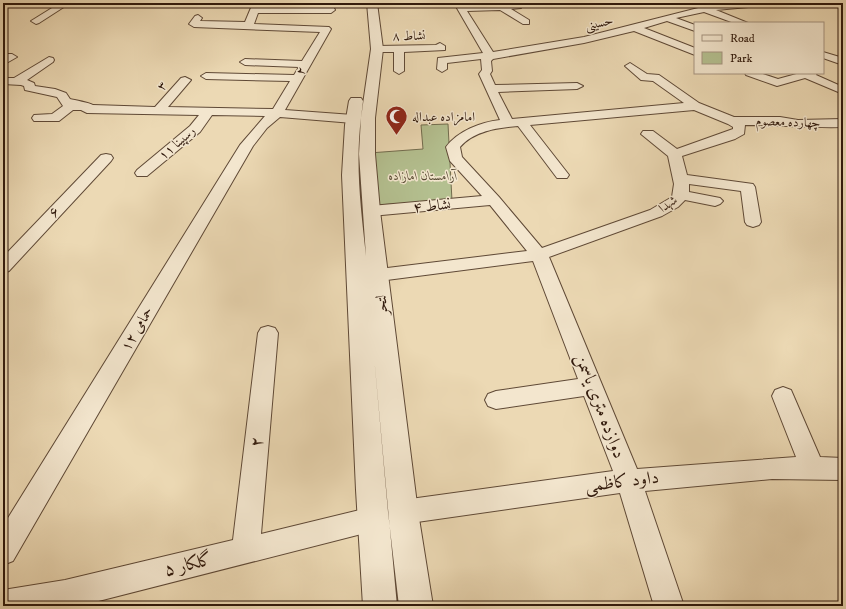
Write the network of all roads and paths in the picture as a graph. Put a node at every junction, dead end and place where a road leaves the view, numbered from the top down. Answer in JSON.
{"nodes":[{"id":1,"x":66,"y":3,"type":"edge"},
{"id":2,"x":155,"y":3,"type":"edge"},
{"id":3,"x":362,"y":3,"type":"edge"},
{"id":4,"x":372,"y":3,"type":"edge"},
{"id":5,"x":759,"y":3,"type":"edge"},
{"id":6,"x":743,"y":4,"type":"edge"},
{"id":7,"x":134,"y":5,"type":"edge"},
{"id":8,"x":460,"y":6,"type":"edge"},
{"id":9,"x":518,"y":6,"type":"dead end"},
{"id":10,"x":682,"y":6,"type":"dead end"},
{"id":11,"x":255,"y":7,"type":"edge"},
{"id":12,"x":502,"y":7,"type":"junction"},
{"id":13,"x":705,"y":9,"type":"junction"},
{"id":14,"x":331,"y":10,"type":"dead end"},
{"id":15,"x":695,"y":12,"type":"junction"},
{"id":16,"x":198,"y":18,"type":"dead end"},
{"id":17,"x":668,"y":18,"type":"junction"},
{"id":18,"x":36,"y":21,"type":"dead end"},
{"id":19,"x":526,"y":22,"type":"dead end"},
{"id":20,"x":740,"y":22,"type":"edge"},
{"id":21,"x":248,"y":25,"type":"junction"},
{"id":22,"x":634,"y":28,"type":"junction"},
{"id":23,"x":694,"y":28,"type":"edge"},
{"id":24,"x":440,"y":46,"type":"dead end"},
{"id":25,"x":376,"y":49,"type":"junction"},
{"id":26,"x":399,"y":49,"type":"junction"},
{"id":27,"x":694,"y":52,"type":"edge"},
{"id":28,"x":824,"y":55,"type":"edge"},
{"id":29,"x":3,"y":57,"type":"edge"},
{"id":30,"x":49,"y":60,"type":"dead end"},
{"id":31,"x":488,"y":60,"type":"junction"},
{"id":32,"x":3,"y":62,"type":"edge"},
{"id":33,"x":245,"y":62,"type":"dead end"},
{"id":34,"x":515,"y":63,"type":"dead end"},
{"id":35,"x":843,"y":63,"type":"edge"},
{"id":36,"x":305,"y":64,"type":"junction"},
{"id":37,"x":630,"y":66,"type":"dead end"},
{"id":38,"x":830,"y":68,"type":"dead end"},
{"id":39,"x":442,"y":69,"type":"dead end"},
{"id":40,"x":399,"y":71,"type":"dead end"},
{"id":41,"x":753,"y":74,"type":"edge"},
{"id":42,"x":810,"y":74,"type":"edge"},
{"id":43,"x":206,"y":76,"type":"dead end"},
{"id":44,"x":297,"y":78,"type":"junction"},
{"id":45,"x":185,"y":80,"type":"dead end"},
{"id":46,"x":3,"y":81,"type":"edge"},
{"id":47,"x":16,"y":82,"type":"junction"},
{"id":48,"x":367,"y":82,"type":"junction"},
{"id":49,"x":577,"y":86,"type":"dead end"},
{"id":50,"x":491,"y":89,"type":"junction"},
{"id":51,"x":843,"y":91,"type":"edge"},
{"id":52,"x":70,"y":106,"type":"junction"},
{"id":53,"x":696,"y":106,"type":"junction"},
{"id":54,"x":159,"y":110,"type":"junction"},
{"id":55,"x":210,"y":111,"type":"junction"},
{"id":56,"x":277,"y":113,"type":"junction"},
{"id":57,"x":38,"y":118,"type":"dead end"},
{"id":58,"x":360,"y":118,"type":"junction"},
{"id":59,"x":732,"y":121,"type":"junction"},
{"id":60,"x":843,"y":123,"type":"edge"},
{"id":61,"x":515,"y":124,"type":"junction"},
{"id":62,"x":648,"y":134,"type":"dead end"},
{"id":63,"x":675,"y":154,"type":"junction"},
{"id":64,"x":106,"y":158,"type":"dead end"},
{"id":65,"x":142,"y":173,"type":"dead end"},
{"id":66,"x":562,"y":175,"type":"dead end"},
{"id":67,"x":680,"y":179,"type":"junction"},
{"id":68,"x":680,"y":195,"type":"junction"},
{"id":69,"x":494,"y":200,"type":"junction"},
{"id":70,"x":715,"y":201,"type":"dead end"},
{"id":71,"x":371,"y":211,"type":"junction"},
{"id":72,"x":753,"y":222,"type":"dead end"},
{"id":73,"x":539,"y":255,"type":"junction"},
{"id":74,"x":3,"y":267,"type":"edge"},
{"id":75,"x":379,"y":275,"type":"junction"},
{"id":76,"x":268,"y":333,"type":"dead end"},
{"id":77,"x":592,"y":386,"type":"junction"},
{"id":78,"x":783,"y":396,"type":"dead end"},
{"id":79,"x":496,"y":400,"type":"dead end"},
{"id":80,"x":812,"y":466,"type":"junction"},
{"id":81,"x":843,"y":469,"type":"edge"},
{"id":82,"x":629,"y":480,"type":"junction"},
{"id":83,"x":403,"y":512,"type":"junction"},
{"id":84,"x":372,"y":520,"type":"junction"},
{"id":85,"x":3,"y":551,"type":"edge"},
{"id":86,"x":246,"y":551,"type":"junction"},
{"id":87,"x":3,"y":604,"type":"edge"},
{"id":88,"x":380,"y":606,"type":"edge"},
{"id":89,"x":416,"y":606,"type":"edge"},
{"id":90,"x":669,"y":606,"type":"edge"}],
"edges":[{"from":1,"to":18,"type":"street"},
{"from":2,"to":7,"type":"street"},
{"from":3,"to":48,"type":"street","name":"لتحر"},
{"from":4,"to":25,"type":"street","name":"لتحر"},
{"from":5,"to":6,"type":"street","name":"حسینی"},
{"from":6,"to":13,"type":"street","name":"حسینی"},
{"from":8,"to":12,"type":"street"},
{"from":8,"to":31,"type":"street"},
{"from":9,"to":12,"type":"street"},
{"from":10,"to":15,"type":"street"},
{"from":11,"to":14,"type":"street"},
{"from":11,"to":21,"type":"street"},
{"from":12,"to":19,"type":"street"},
{"from":13,"to":15,"type":"street","name":"حسینی"},
{"from":13,"to":20,"type":"street"},
{"from":15,"to":17,"type":"street","name":"حسینی"},
{"from":16,"to":21,"type":"street"},
{"from":17,"to":22,"type":"street","name":"حسینی"},
{"from":17,"to":23,"type":"street"},
{"from":21,"to":36,"type":"street","name":"۲"},
{"from":22,"to":27,"type":"street"},
{"from":22,"to":31,"type":"street","name":"حسینی"},
{"from":24,"to":26,"type":"street","name":"نشاط ۸"},
{"from":25,"to":26,"type":"street","name":"نشاط ۸"},
{"from":25,"to":48,"type":"street","name":"لتحر"},
{"from":26,"to":40,"type":"street"},
{"from":28,"to":35,"type":"street"},
{"from":29,"to":32,"type":"street"},
{"from":30,"to":47,"type":"street"},
{"from":31,"to":34,"type":"street"},
{"from":31,"to":39,"type":"street"},
{"from":31,"to":50,"type":"street"},
{"from":33,"to":36,"type":"street"},
{"from":35,"to":38,"type":"street"},
{"from":36,"to":44,"type":"street","name":"۲"},
{"from":37,"to":53,"type":"street"},
{"from":41,"to":42,"type":"street"},
{"from":42,"to":51,"type":"street"},
{"from":43,"to":44,"type":"street"},
{"from":44,"to":56,"type":"street","name":"۲"},
{"from":45,"to":54,"type":"street","name":"۳"},
{"from":46,"to":47,"type":"street"},
{"from":47,"to":52,"type":"street"},
{"from":48,"to":58,"type":"street","name":"لتحر"},
{"from":49,"to":50,"type":"street"},
{"from":50,"to":61,"type":"street"},
{"from":52,"to":54,"type":"street"},
{"from":52,"to":57,"type":"street"},
{"from":53,"to":59,"type":"street"},
{"from":53,"to":61,"type":"street"},
{"from":54,"to":55,"type":"street"},
{"from":55,"to":56,"type":"street"},
{"from":55,"to":65,"type":"street","name":"رسپینا ۱۱"},
{"from":56,"to":58,"type":"street"},
{"from":56,"to":85,"type":"street","name":"حمامی ۱۲"},
{"from":58,"to":71,"type":"street","name":"لتحر"},
{"from":58,"to":84,"type":"street","name":"لتحر"},
{"from":59,"to":60,"type":"street","name":"چهارده معصوم"},
{"from":59,"to":63,"type":"street"},
{"from":61,"to":66,"type":"street"},
{"from":61,"to":69,"type":"street","name":"دوازده متری یاسمن"},
{"from":62,"to":63,"type":"street"},
{"from":63,"to":67,"type":"street","name":"شهدا"},
{"from":64,"to":74,"type":"street","name":"۶"},
{"from":67,"to":68,"type":"street","name":"شهدا"},
{"from":67,"to":72,"type":"street"},
{"from":68,"to":70,"type":"street"},
{"from":68,"to":73,"type":"street","name":"شهدا"},
{"from":69,"to":71,"type":"street","name":"نشاط ۴"},
{"from":69,"to":73,"type":"street","name":"دوازده متری یاسمن"},
{"from":71,"to":75,"type":"street","name":"لتحر"},
{"from":73,"to":75,"type":"street","name":"شهدا"},
{"from":73,"to":77,"type":"street","name":"دوازده متری یاسمن"},
{"from":75,"to":83,"type":"street","name":"لتحر"},
{"from":76,"to":86,"type":"street","name":"۲"},
{"from":77,"to":79,"type":"street"},
{"from":77,"to":82,"type":"street","name":"دوازده متری یاسمن"},
{"from":78,"to":80,"type":"street"},
{"from":80,"to":81,"type":"street","name":"داود کاظمی"},
{"from":80,"to":82,"type":"street","name":"داود کاظمی"},
{"from":82,"to":83,"type":"street","name":"داود کاظمی"},
{"from":82,"to":90,"type":"street","name":"دوازده متری یاسمن"},
{"from":83,"to":89,"type":"street","name":"لتحر"},
{"from":84,"to":86,"type":"street","name":"گلکار ۵"},
{"from":84,"to":88,"type":"street","name":"لتحر"},
{"from":86,"to":87,"type":"street","name":"گلکار ۵"}]}
